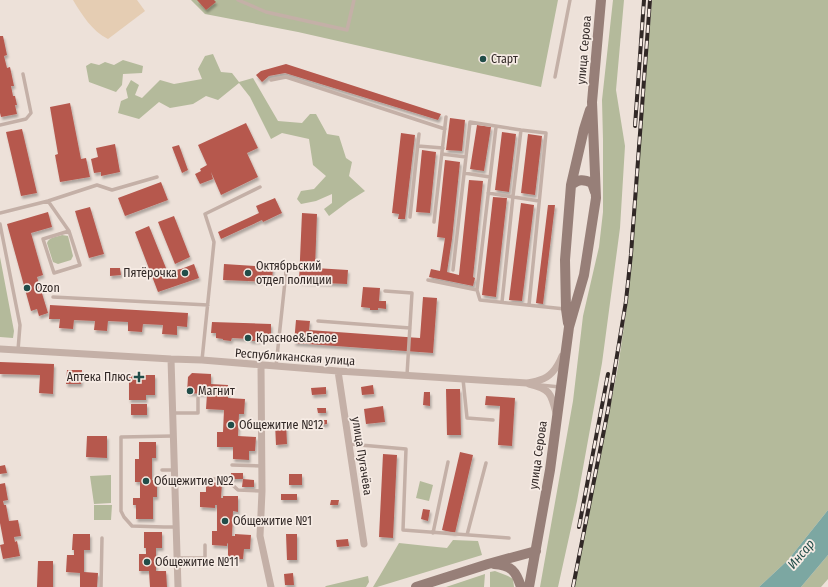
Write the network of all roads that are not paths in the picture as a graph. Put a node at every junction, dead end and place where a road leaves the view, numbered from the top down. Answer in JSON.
{"nodes":[{"id":1,"x":238,"y":0,"type":"edge"},
{"id":2,"x":354,"y":0,"type":"edge"},
{"id":3,"x":570,"y":0,"type":"edge"},
{"id":4,"x":601,"y":0,"type":"edge"},
{"id":5,"x":243,"y":1,"type":"edge"},
{"id":6,"x":23,"y":74,"type":"dead end"},
{"id":7,"x":555,"y":77,"type":"dead end"},
{"id":8,"x":271,"y":80,"type":"dead end"},
{"id":9,"x":592,"y":102,"type":"junction"},
{"id":10,"x":446,"y":117,"type":"dead end"},
{"id":11,"x":0,"y":125,"type":"edge"},
{"id":12,"x":496,"y":126,"type":"junction"},
{"id":13,"x":445,"y":129,"type":"junction"},
{"id":14,"x":521,"y":130,"type":"junction"},
{"id":15,"x":419,"y":134,"type":"dead end"},
{"id":16,"x":418,"y":146,"type":"junction"},
{"id":17,"x":443,"y":148,"type":"junction"},
{"id":18,"x":442,"y":154,"type":"junction"},
{"id":19,"x":466,"y":158,"type":"junction"},
{"id":20,"x":464,"y":173,"type":"junction"},
{"id":21,"x":157,"y":177,"type":"dead end"},
{"id":22,"x":490,"y":177,"type":"junction"},
{"id":23,"x":570,"y":185,"type":"junction"},
{"id":24,"x":260,"y":188,"type":"dead end"},
{"id":25,"x":488,"y":193,"type":"junction"},
{"id":26,"x":513,"y":196,"type":"junction"},
{"id":27,"x":596,"y":198,"type":"junction"},
{"id":28,"x":48,"y":201,"type":"junction"},
{"id":29,"x":539,"y":201,"type":"junction"},
{"id":30,"x":0,"y":213,"type":"edge"},
{"id":31,"x":410,"y":217,"type":"dead end"},
{"id":32,"x":434,"y":222,"type":"dead end"},
{"id":33,"x":0,"y":224,"type":"edge"},
{"id":34,"x":69,"y":231,"type":"junction"},
{"id":35,"x":454,"y":270,"type":"dead end"},
{"id":36,"x":286,"y":272,"type":"dead end"},
{"id":37,"x":428,"y":280,"type":"dead end"},
{"id":38,"x":477,"y":290,"type":"junction"},
{"id":39,"x":385,"y":291,"type":"dead end"},
{"id":40,"x":53,"y":296,"type":"dead end"},
{"id":41,"x":502,"y":302,"type":"junction"},
{"id":42,"x":208,"y":305,"type":"junction"},
{"id":43,"x":529,"y":305,"type":"junction"},
{"id":44,"x":566,"y":309,"type":"junction"},
{"id":45,"x":318,"y":321,"type":"dead end"},
{"id":46,"x":569,"y":327,"type":"junction"},
{"id":47,"x":410,"y":328,"type":"junction"},
{"id":48,"x":567,"y":342,"type":"junction"},
{"id":49,"x":0,"y":349,"type":"edge"},
{"id":50,"x":18,"y":350,"type":"junction"},
{"id":51,"x":172,"y":359,"type":"junction"},
{"id":52,"x":202,"y":360,"type":"junction"},
{"id":53,"x":261,"y":365,"type":"junction"},
{"id":54,"x":276,"y":366,"type":"junction"},
{"id":55,"x":338,"y":371,"type":"junction"},
{"id":56,"x":407,"y":375,"type":"junction"},
{"id":57,"x":463,"y":379,"type":"junction"},
{"id":58,"x":527,"y":383,"type":"junction"},
{"id":59,"x":561,"y":387,"type":"junction"},
{"id":60,"x":198,"y":398,"type":"dead end"},
{"id":61,"x":173,"y":413,"type":"junction"},
{"id":62,"x":557,"y":418,"type":"junction"},
{"id":63,"x":493,"y":420,"type":"dead end"},
{"id":64,"x":174,"y":436,"type":"junction"},
{"id":65,"x":349,"y":444,"type":"junction"},
{"id":66,"x":448,"y":462,"type":"dead end"},
{"id":67,"x":486,"y":464,"type":"dead end"},
{"id":68,"x":232,"y":465,"type":"dead end"},
{"id":69,"x":262,"y":466,"type":"junction"},
{"id":70,"x":162,"y":470,"type":"dead end"},
{"id":71,"x":175,"y":470,"type":"junction"},
{"id":72,"x":202,"y":479,"type":"dead end"},
{"id":73,"x":262,"y":492,"type":"junction"},
{"id":74,"x":540,"y":526,"type":"junction"},
{"id":75,"x":176,"y":527,"type":"junction"},
{"id":76,"x":433,"y":533,"type":"junction"},
{"id":77,"x":467,"y":535,"type":"junction"},
{"id":78,"x":102,"y":538,"type":"dead end"},
{"id":79,"x":509,"y":538,"type":"dead end"},
{"id":80,"x":364,"y":544,"type":"dead end"},
{"id":81,"x":205,"y":545,"type":"dead end"},
{"id":82,"x":536,"y":550,"type":"junction"},
{"id":83,"x":177,"y":558,"type":"junction"},
{"id":84,"x":511,"y":558,"type":"junction"},
{"id":85,"x":488,"y":564,"type":"junction"},
{"id":86,"x":101,"y":587,"type":"edge"},
{"id":87,"x":178,"y":587,"type":"edge"},
{"id":88,"x":271,"y":587,"type":"edge"},
{"id":89,"x":416,"y":587,"type":"edge"},
{"id":90,"x":521,"y":587,"type":"edge"},
{"id":91,"x":530,"y":587,"type":"edge"}],
"edges":[{"from":1,"to":5,"type":"lane"},
{"from":2,"to":5,"type":"lane"},
{"from":3,"to":7,"type":"lane"},
{"from":4,"to":9,"type":"street","name":"улица Серова"},
{"from":6,"to":11,"type":"lane"},
{"from":8,"to":13,"type":"lane"},
{"from":9,"to":23,"type":"street","name":"улица Серова"},
{"from":9,"to":27,"type":"street","name":"улица Серова"},
{"from":10,"to":13,"type":"lane"},
{"from":12,"to":14,"type":"lane"},
{"from":12,"to":19,"type":"lane"},
{"from":12,"to":22,"type":"lane"},
{"from":13,"to":17,"type":"lane"},
{"from":14,"to":26,"type":"lane"},
{"from":14,"to":29,"type":"lane"},
{"from":15,"to":16,"type":"lane"},
{"from":16,"to":17,"type":"lane"},
{"from":16,"to":31,"type":"lane"},
{"from":17,"to":18,"type":"lane"},
{"from":18,"to":19,"type":"lane"},
{"from":18,"to":32,"type":"lane"},
{"from":19,"to":20,"type":"lane"},
{"from":20,"to":22,"type":"lane"},
{"from":20,"to":35,"type":"lane"},
{"from":21,"to":28,"type":"lane"},
{"from":22,"to":25,"type":"lane"},
{"from":23,"to":27,"type":"street"},
{"from":23,"to":44,"type":"street","name":"улица Серова"},
{"from":24,"to":42,"type":"lane"},
{"from":25,"to":26,"type":"lane"},
{"from":25,"to":38,"type":"lane"},
{"from":26,"to":29,"type":"lane"},
{"from":26,"to":41,"type":"lane"},
{"from":27,"to":46,"type":"street","name":"улица Серова"},
{"from":28,"to":30,"type":"lane"},
{"from":28,"to":34,"type":"lane"},
{"from":29,"to":43,"type":"lane"},
{"from":33,"to":50,"type":"lane"},
{"from":34,"to":34,"type":"lane"},
{"from":36,"to":54,"type":"lane"},
{"from":37,"to":38,"type":"lane"},
{"from":38,"to":41,"type":"lane"},
{"from":39,"to":47,"type":"lane"},
{"from":40,"to":42,"type":"lane"},
{"from":41,"to":43,"type":"lane"},
{"from":42,"to":52,"type":"lane"},
{"from":43,"to":44,"type":"lane"},
{"from":44,"to":46,"type":"street","name":"улица Серова"},
{"from":45,"to":47,"type":"lane"},
{"from":46,"to":48,"type":"street","name":"улица Серова"},
{"from":47,"to":56,"type":"lane"},
{"from":48,"to":58,"type":"street","name":"Республиканская улица"},
{"from":48,"to":59,"type":"street","name":"улица Серова"},
{"from":49,"to":50,"type":"street","name":"Республиканская улица"},
{"from":50,"to":51,"type":"street","name":"Республиканская улица"},
{"from":51,"to":52,"type":"street","name":"Республиканская улица"},
{"from":51,"to":61,"type":"street"},
{"from":52,"to":53,"type":"street","name":"Республиканская улица"},
{"from":53,"to":54,"type":"street","name":"Республиканская улица"},
{"from":53,"to":69,"type":"street"},
{"from":54,"to":55,"type":"street","name":"Республиканская улица"},
{"from":55,"to":56,"type":"street","name":"Республиканская улица"},
{"from":55,"to":65,"type":"street","name":"улица Пугачёва"},
{"from":56,"to":57,"type":"street","name":"Республиканская улица"},
{"from":57,"to":58,"type":"street","name":"Республиканская улица"},
{"from":57,"to":63,"type":"lane"},
{"from":58,"to":59,"type":"lane"},
{"from":58,"to":62,"type":"street"},
{"from":59,"to":62,"type":"street","name":"улица Серова"},
{"from":60,"to":61,"type":"lane"},
{"from":61,"to":64,"type":"street"},
{"from":62,"to":74,"type":"street","name":"улица Серова"},
{"from":64,"to":71,"type":"street"},
{"from":64,"to":75,"type":"lane"},
{"from":65,"to":76,"type":"lane"},
{"from":65,"to":80,"type":"street","name":"улица Пугачёва"},
{"from":66,"to":76,"type":"lane"},
{"from":67,"to":77,"type":"lane"},
{"from":68,"to":69,"type":"lane"},
{"from":69,"to":73,"type":"street"},
{"from":70,"to":71,"type":"lane"},
{"from":71,"to":75,"type":"street"},
{"from":72,"to":73,"type":"lane"},
{"from":73,"to":88,"type":"street"},
{"from":74,"to":82,"type":"street","name":"улица Серова"},
{"from":74,"to":84,"type":"street"},
{"from":75,"to":83,"type":"street"},
{"from":76,"to":77,"type":"lane"},
{"from":77,"to":79,"type":"lane"},
{"from":78,"to":86,"type":"lane"},
{"from":81,"to":83,"type":"lane"},
{"from":82,"to":84,"type":"street"},
{"from":82,"to":91,"type":"street","name":"улица Серова"},
{"from":83,"to":87,"type":"street"},
{"from":84,"to":85,"type":"street"},
{"from":85,"to":89,"type":"street"},
{"from":85,"to":90,"type":"street"}]}
